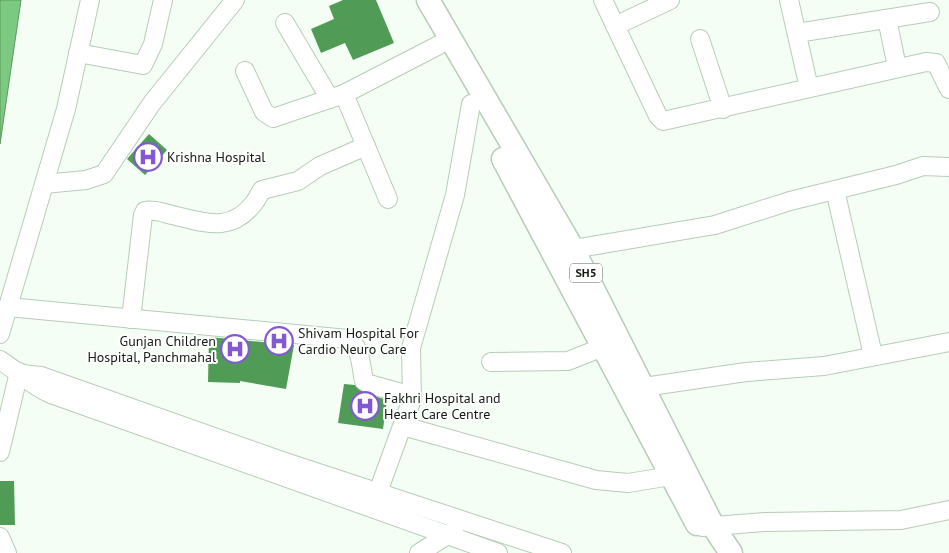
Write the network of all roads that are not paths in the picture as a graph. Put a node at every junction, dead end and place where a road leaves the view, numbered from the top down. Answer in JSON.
{"nodes":[{"id":1,"x":90,"y":0,"type":"edge"},
{"id":2,"x":163,"y":0,"type":"edge"},
{"id":3,"x":235,"y":0,"type":"edge"},
{"id":4,"x":604,"y":0,"type":"edge"},
{"id":5,"x":670,"y":0,"type":"edge"},
{"id":6,"x":789,"y":0,"type":"edge"},
{"id":7,"x":429,"y":1,"type":"edge"},
{"id":8,"x":930,"y":12,"type":"dead end"},
{"id":9,"x":887,"y":19,"type":"junction"},
{"id":10,"x":285,"y":23,"type":"dead end"},
{"id":11,"x":615,"y":26,"type":"junction"},
{"id":12,"x":797,"y":33,"type":"junction"},
{"id":13,"x":700,"y":39,"type":"dead end"},
{"id":14,"x":439,"y":45,"type":"junction"},
{"id":15,"x":78,"y":53,"type":"junction"},
{"id":16,"x":897,"y":67,"type":"junction"},
{"id":17,"x":244,"y":71,"type":"dead end"},
{"id":18,"x":809,"y":88,"type":"junction"},
{"id":19,"x":949,"y":89,"type":"edge"},
{"id":20,"x":337,"y":97,"type":"junction"},
{"id":21,"x":472,"y":104,"type":"junction"},
{"id":22,"x":723,"y":109,"type":"junction"},
{"id":23,"x":366,"y":146,"type":"junction"},
{"id":24,"x":949,"y":166,"type":"edge"},
{"id":25,"x":44,"y":184,"type":"junction"},
{"id":26,"x":835,"y":190,"type":"junction"},
{"id":27,"x":388,"y":199,"type":"dead end"},
{"id":28,"x":573,"y":249,"type":"junction"},
{"id":29,"x":8,"y":307,"type":"junction"},
{"id":30,"x":131,"y":319,"type":"junction"},
{"id":31,"x":0,"y":334,"type":"edge"},
{"id":32,"x":949,"y":342,"type":"edge"},
{"id":33,"x":604,"y":347,"type":"junction"},
{"id":34,"x":873,"y":355,"type":"junction"},
{"id":35,"x":0,"y":360,"type":"edge"},
{"id":36,"x":491,"y":362,"type":"dead end"},
{"id":37,"x":20,"y":373,"type":"junction"},
{"id":38,"x":644,"y":388,"type":"junction"},
{"id":39,"x":412,"y":396,"type":"junction"},
{"id":40,"x":403,"y":426,"type":"junction"},
{"id":41,"x":0,"y":452,"type":"edge"},
{"id":42,"x":671,"y":476,"type":"junction"},
{"id":43,"x":375,"y":500,"type":"junction"},
{"id":44,"x":949,"y":510,"type":"edge"},
{"id":45,"x":470,"y":522,"type":"junction"},
{"id":46,"x":706,"y":526,"type":"junction"},
{"id":47,"x":447,"y":536,"type":"junction"},
{"id":48,"x":0,"y":537,"type":"edge"},
{"id":49,"x":519,"y":546,"type":"edge"},
{"id":50,"x":7,"y":553,"type":"edge"},
{"id":51,"x":418,"y":553,"type":"edge"},
{"id":52,"x":498,"y":553,"type":"edge"},
{"id":53,"x":562,"y":553,"type":"edge"},
{"id":54,"x":713,"y":553,"type":"edge"},
{"id":55,"x":731,"y":553,"type":"edge"}],
"edges":[{"from":1,"to":15,"type":"street"},
{"from":2,"to":15,"type":"street"},
{"from":3,"to":25,"type":"street"},
{"from":4,"to":11,"type":"street"},
{"from":5,"to":11,"type":"street"},
{"from":6,"to":12,"type":"street"},
{"from":7,"to":14,"type":"main road","number":"SH5"},
{"from":7,"to":28,"type":"main road","number":"SH5"},
{"from":8,"to":9,"type":"street"},
{"from":9,"to":12,"type":"street"},
{"from":9,"to":16,"type":"street"},
{"from":10,"to":20,"type":"street"},
{"from":11,"to":22,"type":"street"},
{"from":12,"to":18,"type":"street"},
{"from":13,"to":22,"type":"street"},
{"from":14,"to":20,"type":"street"},
{"from":14,"to":21,"type":"main road","number":"SH5"},
{"from":15,"to":25,"type":"street"},
{"from":16,"to":18,"type":"street"},
{"from":16,"to":19,"type":"street"},
{"from":17,"to":20,"type":"street"},
{"from":18,"to":22,"type":"street"},
{"from":20,"to":23,"type":"street"},
{"from":21,"to":33,"type":"main road","number":"SH5"},
{"from":21,"to":39,"type":"street"},
{"from":23,"to":27,"type":"street"},
{"from":23,"to":30,"type":"street"},
{"from":24,"to":26,"type":"street"},
{"from":25,"to":29,"type":"street"},
{"from":26,"to":28,"type":"street"},
{"from":26,"to":34,"type":"street"},
{"from":28,"to":38,"type":"main road","number":"SH5"},
{"from":29,"to":30,"type":"street"},
{"from":29,"to":31,"type":"street"},
{"from":30,"to":39,"type":"street"},
{"from":32,"to":34,"type":"street"},
{"from":33,"to":36,"type":"street"},
{"from":33,"to":42,"type":"main road","number":"SH5"},
{"from":34,"to":38,"type":"street"},
{"from":35,"to":37,"type":"street"},
{"from":37,"to":41,"type":"street"},
{"from":37,"to":43,"type":"street"},
{"from":38,"to":46,"type":"main road","number":"SH5"},
{"from":39,"to":40,"type":"street"},
{"from":40,"to":42,"type":"street"},
{"from":40,"to":43,"type":"street"},
{"from":42,"to":46,"type":"main road","number":"SH5"},
{"from":43,"to":45,"type":"street"},
{"from":43,"to":47,"type":"street"},
{"from":44,"to":46,"type":"street"},
{"from":45,"to":47,"type":"street"},
{"from":45,"to":49,"type":"street"},
{"from":46,"to":54,"type":"main road","number":"SH5"},
{"from":46,"to":55,"type":"main road","number":"SH5"},
{"from":47,"to":51,"type":"street"},
{"from":47,"to":52,"type":"street"},
{"from":48,"to":50,"type":"street"},
{"from":49,"to":53,"type":"street"}]}
